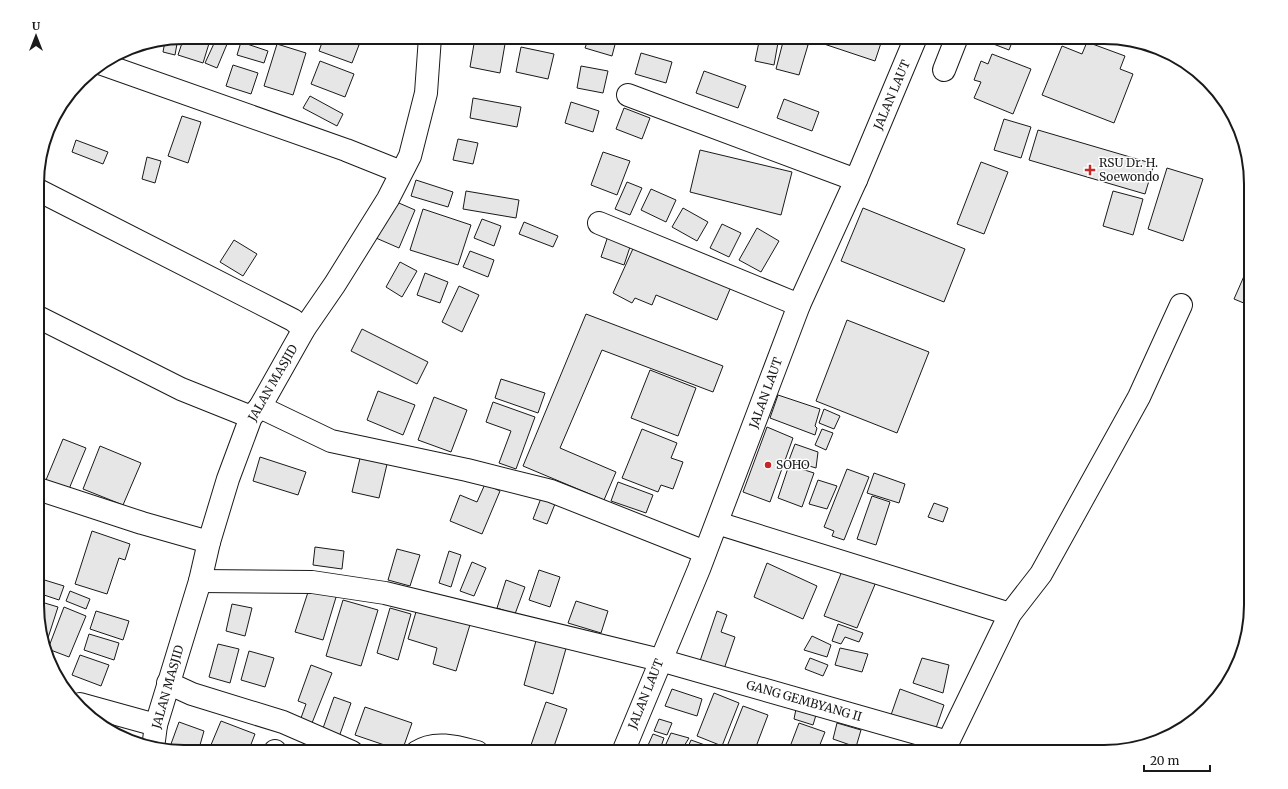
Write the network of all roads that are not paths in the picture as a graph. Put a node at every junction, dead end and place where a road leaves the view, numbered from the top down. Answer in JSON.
{"nodes":[{"id":1,"x":430,"y":44,"type":"edge"},
{"id":2,"x":913,"y":44,"type":"edge"},
{"id":3,"x":954,"y":44,"type":"edge"},
{"id":4,"x":109,"y":66,"type":"edge"},
{"id":5,"x":944,"y":70,"type":"dead end"},
{"id":6,"x":628,"y":95,"type":"dead end"},
{"id":7,"x":394,"y":169,"type":"junction"},
{"id":8,"x":856,"y":180,"type":"junction"},
{"id":9,"x":44,"y":193,"type":"edge"},
{"id":10,"x":599,"y":223,"type":"dead end"},
{"id":11,"x":1181,"y":304,"type":"dead end"},
{"id":12,"x":799,"y":305,"type":"junction"},
{"id":13,"x":44,"y":320,"type":"edge"},
{"id":14,"x":298,"y":324,"type":"junction"},
{"id":15,"x":249,"y":411,"type":"junction"},
{"id":16,"x":44,"y":491,"type":"edge"},
{"id":17,"x":717,"y":523,"type":"junction"},
{"id":18,"x":209,"y":542,"type":"junction"},
{"id":19,"x":705,"y":552,"type":"junction"},
{"id":20,"x":200,"y":582,"type":"junction"},
{"id":21,"x":1010,"y":614,"type":"junction"},
{"id":22,"x":660,"y":660,"type":"junction"},
{"id":23,"x":168,"y":684,"type":"junction"},
{"id":24,"x":87,"y":706,"type":"edge"},
{"id":25,"x":149,"y":723,"type":"junction"},
{"id":26,"x":152,"y":741,"type":"edge"},
{"id":27,"x":336,"y":745,"type":"edge"},
{"id":28,"x":626,"y":745,"type":"edge"},
{"id":29,"x":939,"y":745,"type":"edge"},
{"id":30,"x":947,"y":745,"type":"edge"}],
"edges":[{"from":1,"to":7,"type":"street","name":"JALAN MASJID"},
{"from":2,"to":8,"type":"street","name":"JALAN LAUT"},
{"from":3,"to":5,"type":"street"},
{"from":4,"to":7,"type":"street"},
{"from":6,"to":8,"type":"street"},
{"from":7,"to":14,"type":"street","name":"JALAN MASJID"},
{"from":8,"to":12,"type":"street","name":"JALAN LAUT"},
{"from":9,"to":14,"type":"street"},
{"from":10,"to":12,"type":"street"},
{"from":11,"to":21,"type":"street"},
{"from":12,"to":17,"type":"street","name":"JALAN LAUT"},
{"from":13,"to":15,"type":"street"},
{"from":14,"to":15,"type":"street","name":"JALAN MASJID"},
{"from":15,"to":18,"type":"street","name":"JALAN MASJID"},
{"from":15,"to":19,"type":"street"},
{"from":16,"to":18,"type":"street"},
{"from":17,"to":19,"type":"street","name":"JALAN LAUT"},
{"from":17,"to":21,"type":"street"},
{"from":18,"to":20,"type":"street","name":"JALAN MASJID"},
{"from":19,"to":22,"type":"street","name":"JALAN LAUT"},
{"from":20,"to":22,"type":"street","name":"GANG GEMBYANG II"},
{"from":20,"to":23,"type":"street","name":"JALAN MASJID"},
{"from":21,"to":30,"type":"street"},
{"from":22,"to":28,"type":"street","name":"JALAN LAUT"},
{"from":22,"to":29,"type":"street","name":"GANG GEMBYANG II"},
{"from":23,"to":25,"type":"street","name":"JALAN MASJID"},
{"from":23,"to":27,"type":"street"},
{"from":24,"to":25,"type":"street"},
{"from":25,"to":26,"type":"street","name":"JALAN MASJID"}]}
